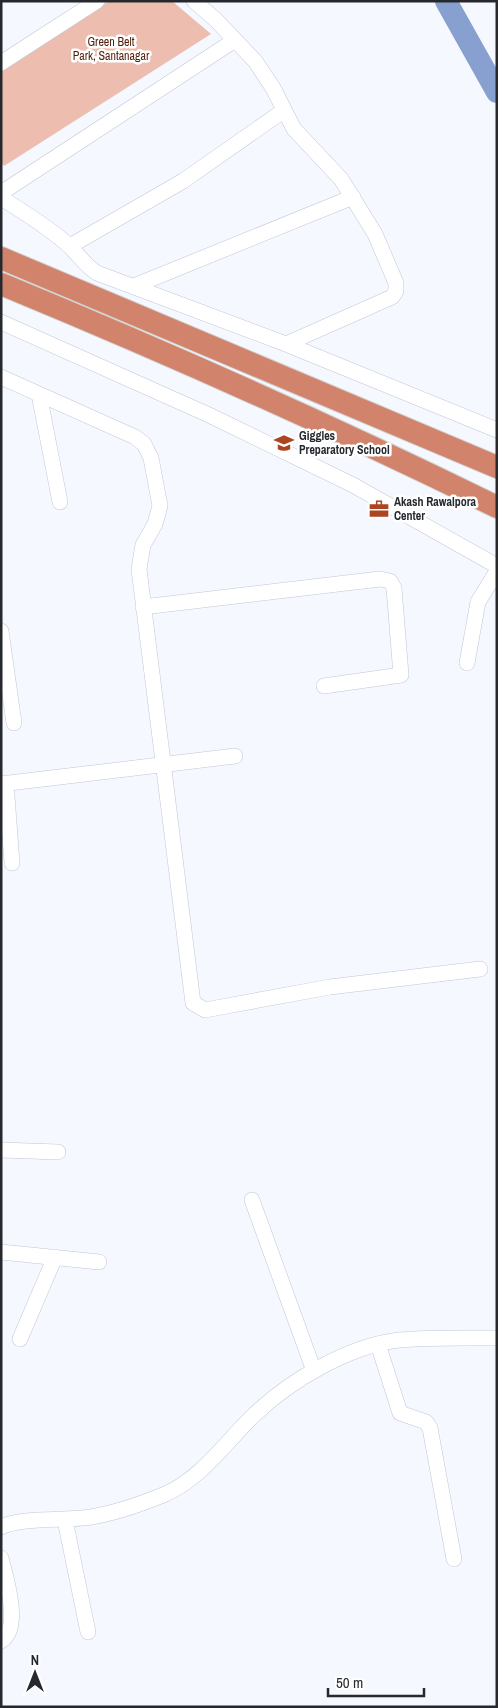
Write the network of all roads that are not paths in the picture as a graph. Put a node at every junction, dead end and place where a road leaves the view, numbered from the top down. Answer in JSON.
{"nodes":[{"id":1,"x":97,"y":1,"type":"edge"},
{"id":2,"x":194,"y":1,"type":"edge"},
{"id":3,"x":235,"y":40,"type":"junction"},
{"id":4,"x":1,"y":63,"type":"edge"},
{"id":5,"x":283,"y":111,"type":"junction"},
{"id":6,"x":1,"y":193,"type":"edge"},
{"id":7,"x":353,"y":197,"type":"junction"},
{"id":8,"x":1,"y":198,"type":"edge"},
{"id":9,"x":70,"y":246,"type":"junction"},
{"id":10,"x":1,"y":258,"type":"edge"},
{"id":11,"x":1,"y":284,"type":"edge"},
{"id":12,"x":134,"y":286,"type":"junction"},
{"id":13,"x":1,"y":322,"type":"edge"},
{"id":14,"x":286,"y":344,"type":"junction"},
{"id":15,"x":1,"y":377,"type":"edge"},
{"id":16,"x":40,"y":394,"type":"junction"},
{"id":17,"x":497,"y":430,"type":"edge"},
{"id":18,"x":497,"y":467,"type":"edge"},
{"id":19,"x":60,"y":502,"type":"dead end"},
{"id":20,"x":497,"y":507,"type":"edge"},
{"id":21,"x":497,"y":566,"type":"edge"},
{"id":22,"x":497,"y":572,"type":"edge"},
{"id":23,"x":143,"y":607,"type":"junction"},
{"id":24,"x":1,"y":631,"type":"edge"},
{"id":25,"x":467,"y":663,"type":"dead end"},
{"id":26,"x":324,"y":686,"type":"dead end"},
{"id":27,"x":14,"y":723,"type":"dead end"},
{"id":28,"x":235,"y":756,"type":"dead end"},
{"id":29,"x":162,"y":764,"type":"junction"},
{"id":30,"x":4,"y":784,"type":"edge"},
{"id":31,"x":12,"y":863,"type":"dead end"},
{"id":32,"x":480,"y":969,"type":"dead end"},
{"id":33,"x":1,"y":1150,"type":"edge"},
{"id":34,"x":58,"y":1152,"type":"dead end"},
{"id":35,"x":252,"y":1200,"type":"dead end"},
{"id":36,"x":1,"y":1252,"type":"edge"},
{"id":37,"x":55,"y":1257,"type":"junction"},
{"id":38,"x":99,"y":1262,"type":"dead end"},
{"id":39,"x":497,"y":1338,"type":"edge"},
{"id":40,"x":20,"y":1339,"type":"dead end"},
{"id":41,"x":378,"y":1344,"type":"junction"},
{"id":42,"x":314,"y":1371,"type":"junction"},
{"id":43,"x":66,"y":1520,"type":"junction"},
{"id":44,"x":1,"y":1527,"type":"edge"},
{"id":45,"x":1,"y":1558,"type":"edge"},
{"id":46,"x":454,"y":1559,"type":"dead end"},
{"id":47,"x":88,"y":1632,"type":"dead end"},
{"id":48,"x":1,"y":1641,"type":"edge"}],
"edges":[{"from":1,"to":4,"type":"street"},
{"from":2,"to":3,"type":"street"},
{"from":3,"to":5,"type":"street"},
{"from":3,"to":6,"type":"street"},
{"from":5,"to":7,"type":"street"},
{"from":5,"to":9,"type":"street"},
{"from":7,"to":12,"type":"street"},
{"from":7,"to":14,"type":"street"},
{"from":8,"to":9,"type":"street"},
{"from":9,"to":12,"type":"street"},
{"from":10,"to":18,"type":"highway"},
{"from":11,"to":20,"type":"highway"},
{"from":12,"to":14,"type":"street"},
{"from":13,"to":21,"type":"street"},
{"from":14,"to":17,"type":"street"},
{"from":15,"to":16,"type":"street"},
{"from":16,"to":19,"type":"street"},
{"from":16,"to":23,"type":"street"},
{"from":22,"to":25,"type":"street"},
{"from":23,"to":26,"type":"street"},
{"from":23,"to":29,"type":"street"},
{"from":24,"to":27,"type":"street"},
{"from":28,"to":29,"type":"street"},
{"from":29,"to":30,"type":"street"},
{"from":29,"to":32,"type":"street"},
{"from":30,"to":31,"type":"street"},
{"from":33,"to":34,"type":"street"},
{"from":35,"to":42,"type":"street"},
{"from":36,"to":37,"type":"street"},
{"from":37,"to":38,"type":"street"},
{"from":37,"to":40,"type":"street"},
{"from":39,"to":41,"type":"street"},
{"from":41,"to":42,"type":"street"},
{"from":41,"to":46,"type":"street"},
{"from":42,"to":43,"type":"street"},
{"from":43,"to":44,"type":"street"},
{"from":43,"to":47,"type":"street"},
{"from":45,"to":48,"type":"street"}]}
